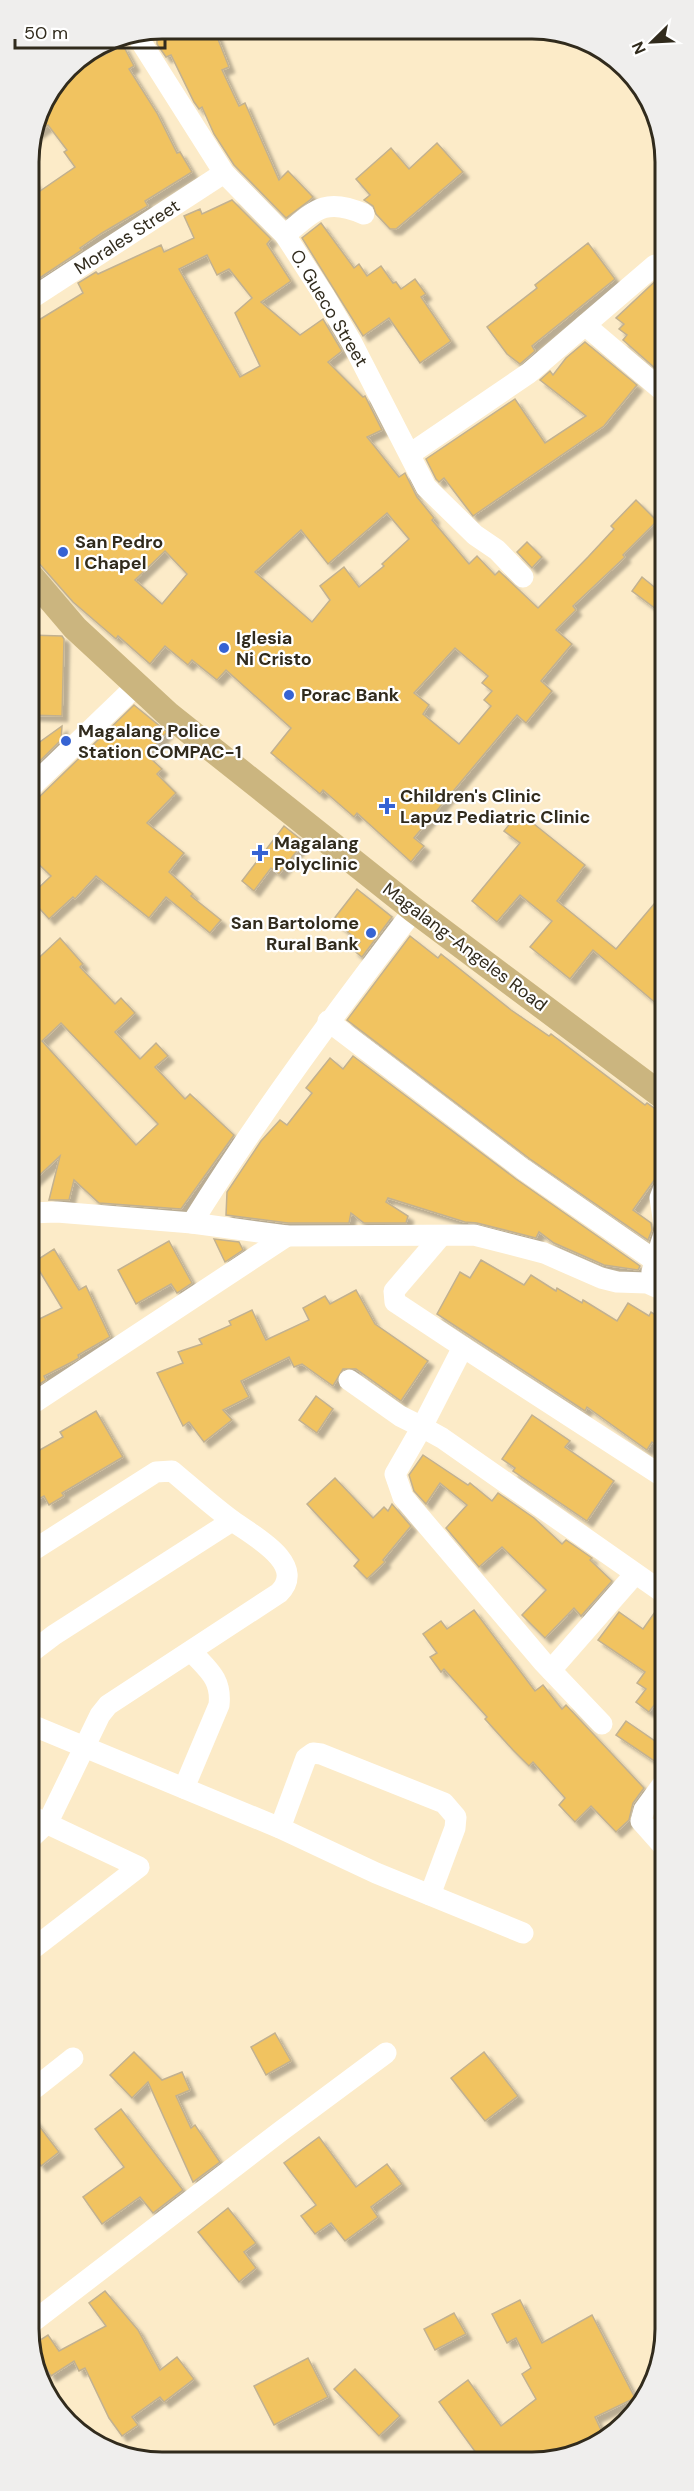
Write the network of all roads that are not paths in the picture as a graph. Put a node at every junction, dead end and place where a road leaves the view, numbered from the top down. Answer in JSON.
{"nodes":[{"id":1,"x":140,"y":41,"type":"edge"},
{"id":2,"x":224,"y":173,"type":"junction"},
{"id":3,"x":364,"y":214,"type":"dead end"},
{"id":4,"x":285,"y":235,"type":"junction"},
{"id":5,"x":655,"y":265,"type":"dead end"},
{"id":6,"x":39,"y":293,"type":"edge"},
{"id":7,"x":585,"y":325,"type":"junction"},
{"id":8,"x":655,"y":384,"type":"edge"},
{"id":9,"x":410,"y":454,"type":"junction"},
{"id":10,"x":523,"y":577,"type":"dead end"},
{"id":11,"x":39,"y":586,"type":"edge"},
{"id":12,"x":136,"y":686,"type":"junction"},
{"id":13,"x":39,"y":779,"type":"edge"},
{"id":14,"x":414,"y":910,"type":"junction"},
{"id":15,"x":328,"y":1021,"type":"junction"},
{"id":16,"x":655,"y":1091,"type":"edge"},
{"id":17,"x":39,"y":1213,"type":"edge"},
{"id":18,"x":192,"y":1223,"type":"junction"},
{"id":19,"x":287,"y":1236,"type":"junction"},
{"id":20,"x":441,"y":1236,"type":"junction"},
{"id":21,"x":655,"y":1261,"type":"edge"},
{"id":22,"x":655,"y":1287,"type":"edge"},
{"id":23,"x":463,"y":1347,"type":"junction"},
{"id":24,"x":349,"y":1380,"type":"dead end"},
{"id":25,"x":39,"y":1399,"type":"edge"},
{"id":26,"x":422,"y":1427,"type":"junction"},
{"id":27,"x":655,"y":1472,"type":"edge"},
{"id":28,"x":232,"y":1521,"type":"junction"},
{"id":29,"x":39,"y":1547,"type":"edge"},
{"id":30,"x":634,"y":1574,"type":"junction"},
{"id":31,"x":655,"y":1588,"type":"edge"},
{"id":32,"x":39,"y":1646,"type":"edge"},
{"id":33,"x":191,"y":1650,"type":"junction"},
{"id":34,"x":551,"y":1670,"type":"junction"},
{"id":35,"x":602,"y":1724,"type":"dead end"},
{"id":36,"x":39,"y":1728,"type":"edge"},
{"id":37,"x":86,"y":1746,"type":"junction"},
{"id":38,"x":184,"y":1788,"type":"junction"},
{"id":39,"x":655,"y":1795,"type":"edge"},
{"id":40,"x":39,"y":1818,"type":"edge"},
{"id":41,"x":280,"y":1828,"type":"junction"},
{"id":42,"x":655,"y":1837,"type":"edge"},
{"id":43,"x":430,"y":1895,"type":"junction"},
{"id":44,"x":523,"y":1933,"type":"dead end"},
{"id":45,"x":39,"y":1944,"type":"edge"},
{"id":46,"x":387,"y":2053,"type":"dead end"},
{"id":47,"x":73,"y":2058,"type":"dead end"},
{"id":48,"x":39,"y":2085,"type":"edge"},
{"id":49,"x":39,"y":2317,"type":"edge"}],
"edges":[{"from":1,"to":2,"type":"street","name":"O. Gueco Street"},
{"from":2,"to":4,"type":"street","name":"O. Gueco Street"},
{"from":2,"to":6,"type":"street","name":"Morales Street"},
{"from":3,"to":4,"type":"street"},
{"from":4,"to":9,"type":"street","name":"O. Gueco Street"},
{"from":5,"to":7,"type":"street"},
{"from":7,"to":8,"type":"street"},
{"from":7,"to":9,"type":"street"},
{"from":9,"to":10,"type":"street","name":"O. Gueco Street"},
{"from":11,"to":12,"type":"main road","name":"Magalang-Angeles Road"},
{"from":12,"to":13,"type":"street"},
{"from":12,"to":14,"type":"main road","name":"Magalang-Angeles Road"},
{"from":14,"to":15,"type":"street"},
{"from":14,"to":16,"type":"main road","name":"Magalang-Angeles Road"},
{"from":15,"to":18,"type":"street"},
{"from":15,"to":21,"type":"street"},
{"from":17,"to":18,"type":"street"},
{"from":18,"to":19,"type":"street"},
{"from":19,"to":20,"type":"street"},
{"from":19,"to":25,"type":"street"},
{"from":20,"to":22,"type":"street"},
{"from":20,"to":23,"type":"street"},
{"from":23,"to":26,"type":"street"},
{"from":23,"to":27,"type":"street"},
{"from":24,"to":26,"type":"street"},
{"from":26,"to":30,"type":"street"},
{"from":26,"to":34,"type":"street"},
{"from":28,"to":29,"type":"street"},
{"from":28,"to":32,"type":"street"},
{"from":28,"to":33,"type":"street"},
{"from":30,"to":31,"type":"street"},
{"from":30,"to":34,"type":"street"},
{"from":33,"to":37,"type":"street"},
{"from":33,"to":38,"type":"street"},
{"from":34,"to":35,"type":"street"},
{"from":36,"to":37,"type":"street"},
{"from":37,"to":38,"type":"street"},
{"from":37,"to":40,"type":"street"},
{"from":38,"to":41,"type":"street"},
{"from":39,"to":42,"type":"street"},
{"from":40,"to":45,"type":"street"},
{"from":41,"to":43,"type":"street"},
{"from":41,"to":43,"type":"street"},
{"from":43,"to":44,"type":"street"},
{"from":46,"to":49,"type":"street"},
{"from":47,"to":48,"type":"street"}]}
